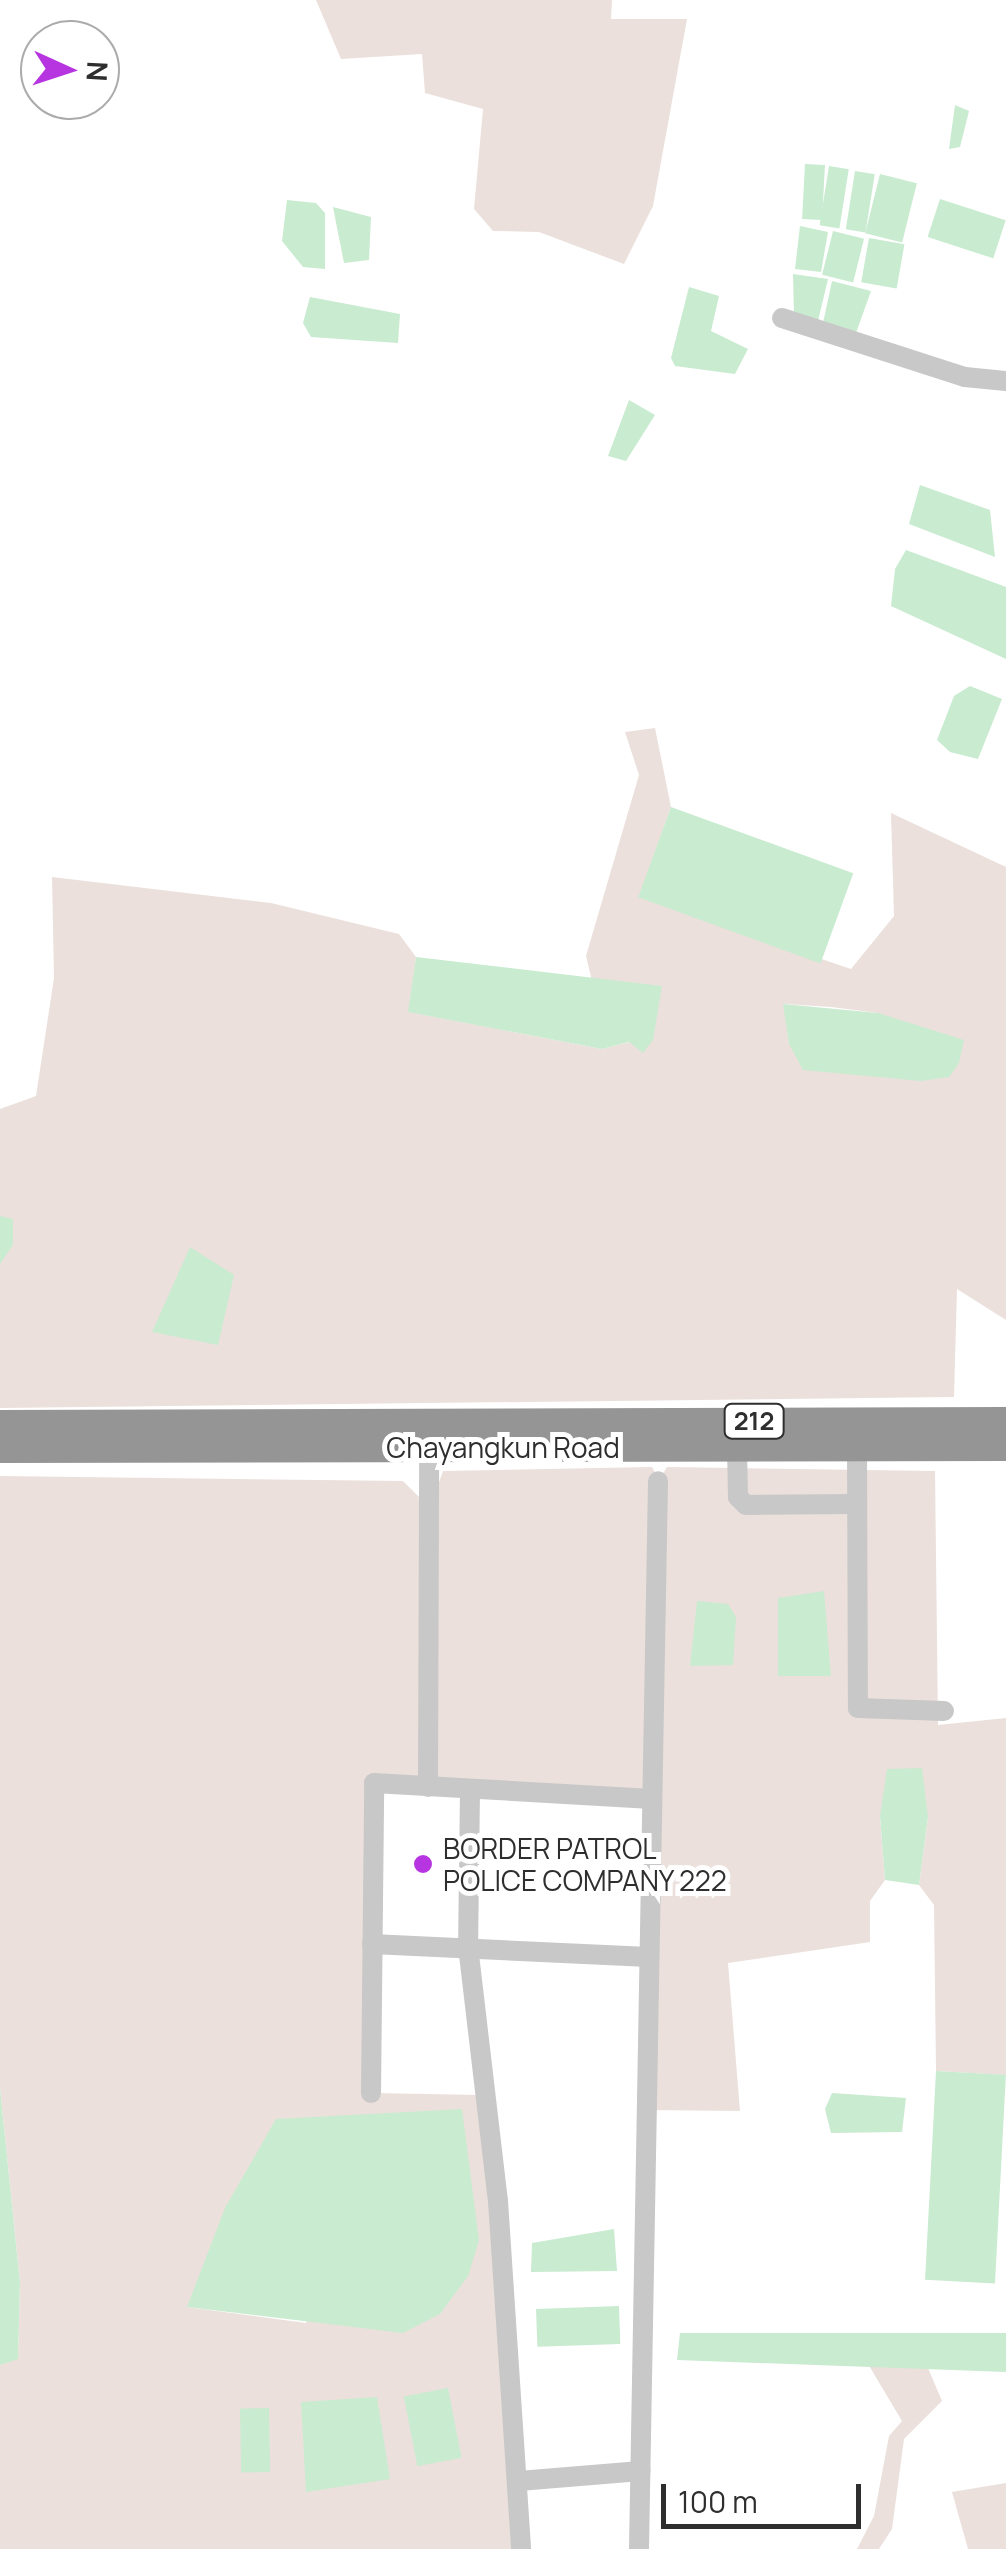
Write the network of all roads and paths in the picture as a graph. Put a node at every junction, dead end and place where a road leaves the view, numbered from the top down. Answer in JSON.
{"nodes":[{"id":1,"x":782,"y":318,"type":"dead end"},
{"id":2,"x":1006,"y":381,"type":"edge"},
{"id":3,"x":1006,"y":1422,"type":"edge"},
{"id":4,"x":0,"y":1424,"type":"edge"},
{"id":5,"x":502,"y":1435,"type":"junction"},
{"id":6,"x":736,"y":1446,"type":"junction"},
{"id":7,"x":858,"y":1446,"type":"junction"},
{"id":8,"x":1006,"y":1446,"type":"edge"},
{"id":9,"x":0,"y":1448,"type":"edge"},
{"id":10,"x":429,"y":1448,"type":"junction"},
{"id":11,"x":658,"y":1481,"type":"dead end"},
{"id":12,"x":856,"y":1504,"type":"junction"},
{"id":13,"x":944,"y":1712,"type":"dead end"},
{"id":14,"x":428,"y":1787,"type":"junction"},
{"id":15,"x":470,"y":1789,"type":"junction"},
{"id":16,"x":652,"y":1799,"type":"junction"},
{"id":17,"x":372,"y":1944,"type":"junction"},
{"id":18,"x":468,"y":1946,"type":"junction"},
{"id":19,"x":649,"y":1957,"type":"junction"},
{"id":20,"x":371,"y":2092,"type":"dead end"},
{"id":21,"x":641,"y":2472,"type":"junction"},
{"id":22,"x":518,"y":2480,"type":"junction"},
{"id":23,"x":521,"y":2549,"type":"edge"},
{"id":24,"x":639,"y":2549,"type":"edge"}],
"edges":[{"from":1,"to":2,"type":"street"},
{"from":3,"to":5,"type":"highway","name":"Chayangkun Road","number":"212"},
{"from":4,"to":5,"type":"highway","name":"Chayangkun Road","number":"212"},
{"from":5,"to":6,"type":"highway","name":"Chayangkun Road","number":"212"},
{"from":5,"to":10,"type":"highway","name":"Chayangkun Road","number":"212"},
{"from":6,"to":7,"type":"highway","name":"Chayangkun Road","number":"212"},
{"from":6,"to":12,"type":"street"},
{"from":7,"to":8,"type":"highway","name":"Chayangkun Road","number":"212"},
{"from":7,"to":12,"type":"street"},
{"from":9,"to":10,"type":"highway","name":"Chayangkun Road","number":"212"},
{"from":10,"to":14,"type":"street"},
{"from":11,"to":16,"type":"street"},
{"from":12,"to":13,"type":"street"},
{"from":14,"to":15,"type":"street"},
{"from":14,"to":17,"type":"street"},
{"from":15,"to":16,"type":"street"},
{"from":15,"to":18,"type":"street"},
{"from":16,"to":19,"type":"street"},
{"from":17,"to":18,"type":"street"},
{"from":17,"to":20,"type":"street"},
{"from":18,"to":19,"type":"street"},
{"from":18,"to":22,"type":"street"},
{"from":19,"to":21,"type":"street"},
{"from":21,"to":22,"type":"street"},
{"from":21,"to":24,"type":"street"},
{"from":22,"to":23,"type":"street"}]}
